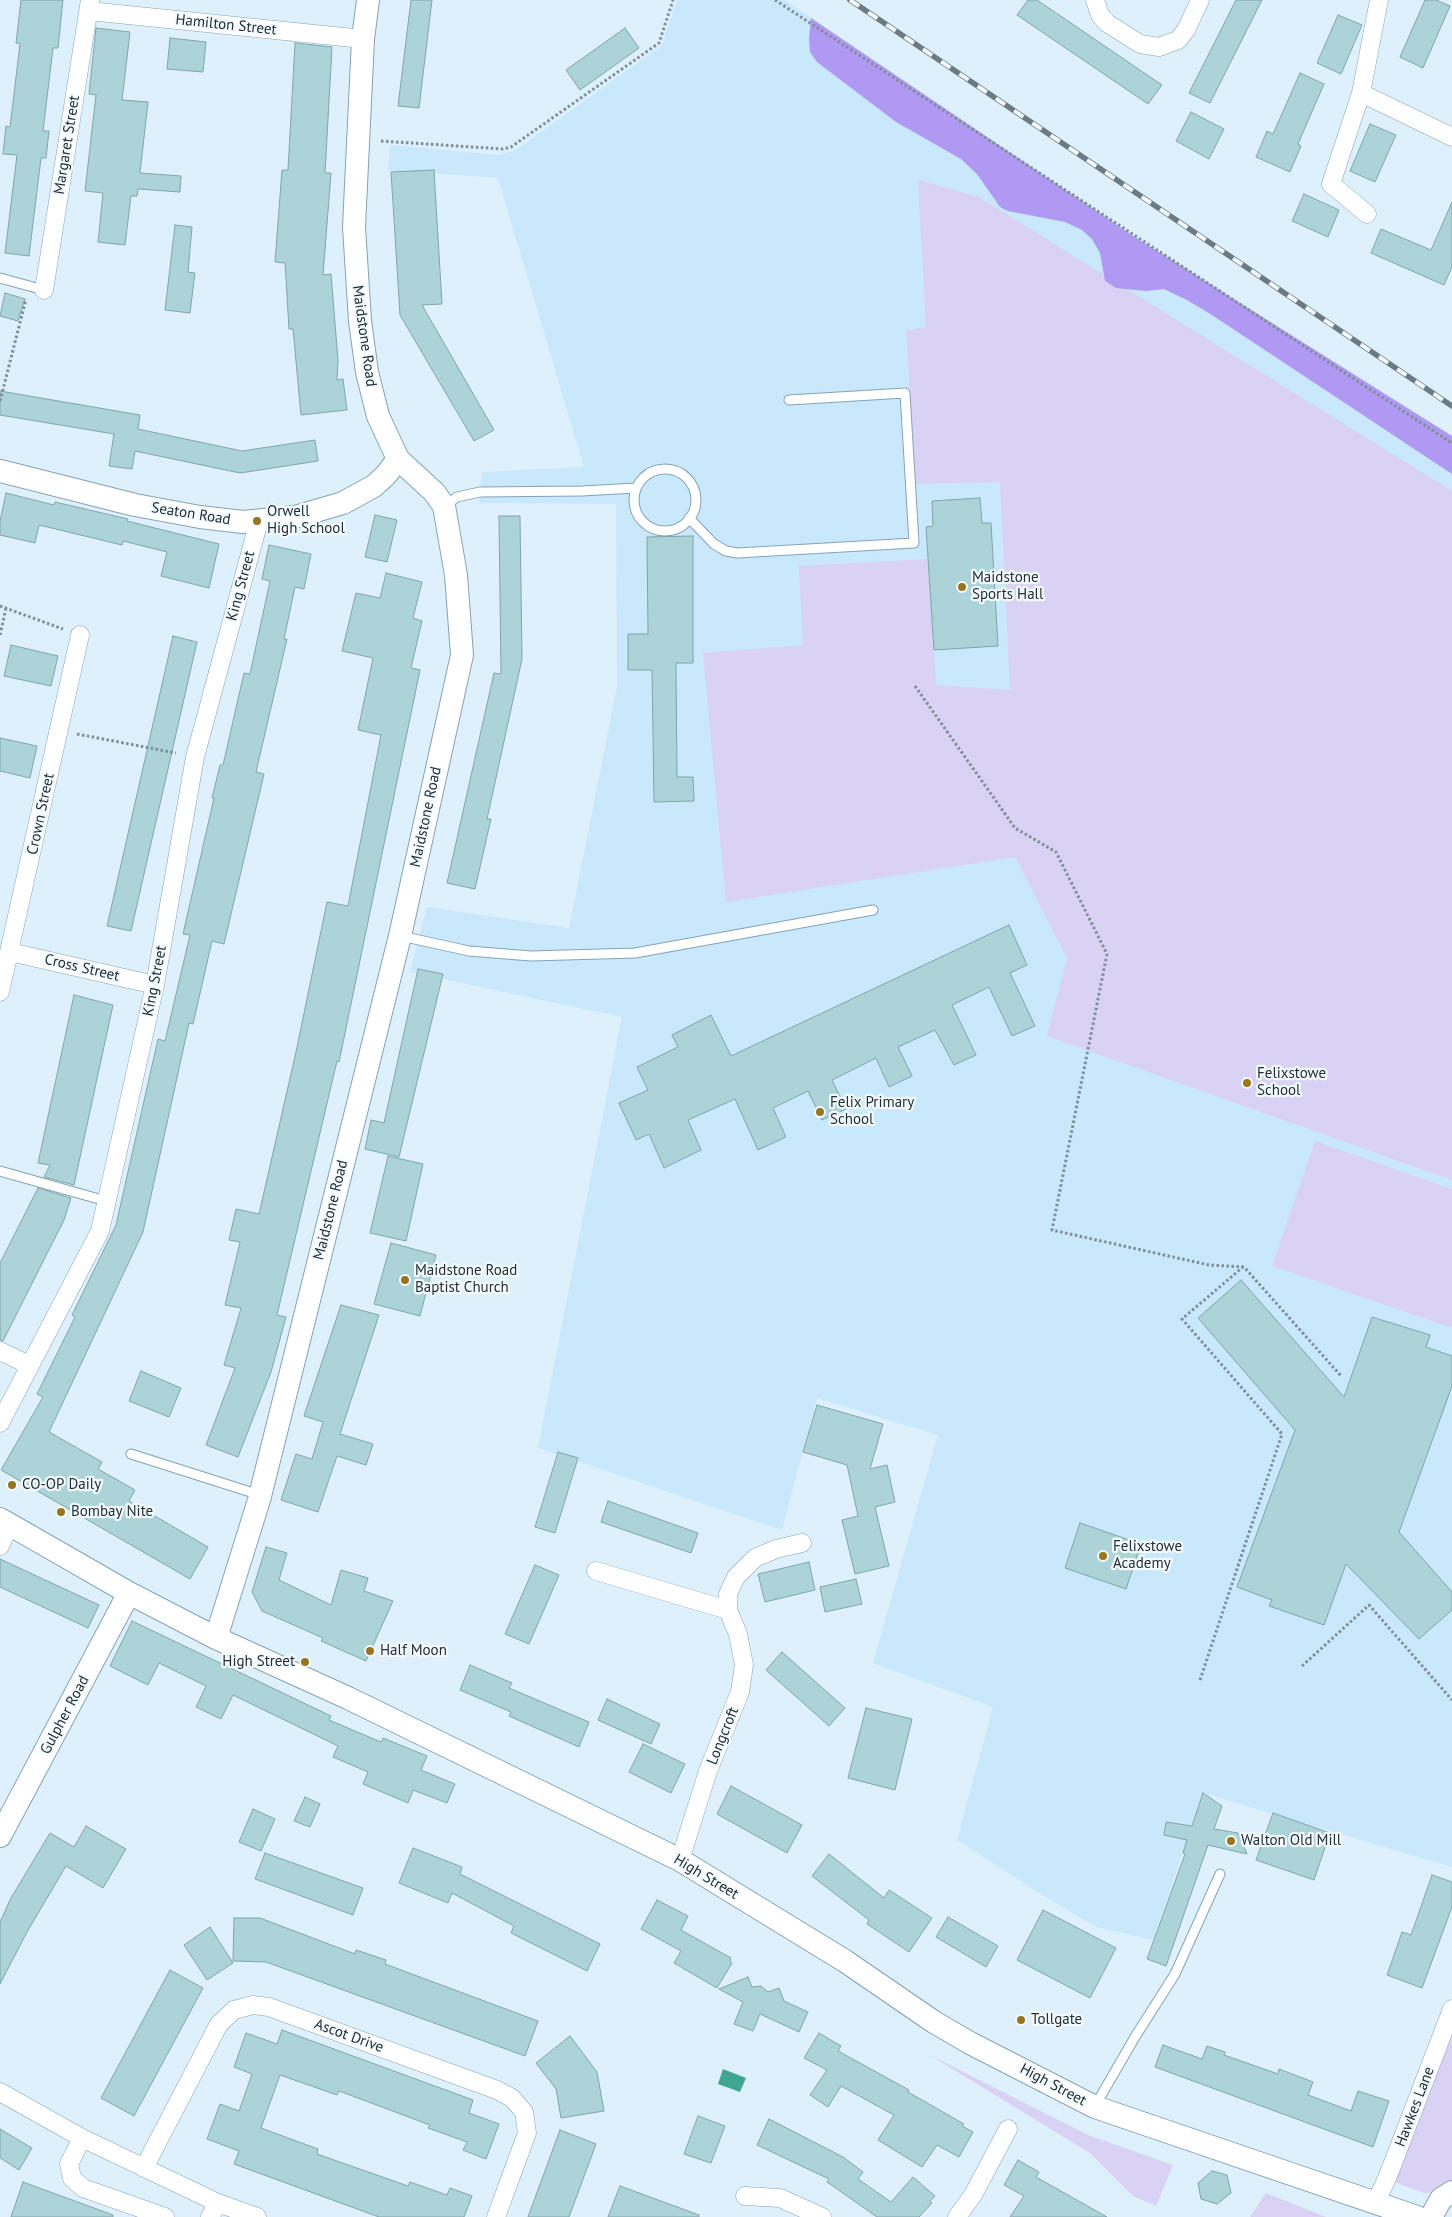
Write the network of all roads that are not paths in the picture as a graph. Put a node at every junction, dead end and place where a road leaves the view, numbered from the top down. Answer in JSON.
{"nodes":[{"id":1,"x":368,"y":0,"type":"edge"},
{"id":2,"x":1095,"y":0,"type":"edge"},
{"id":3,"x":1200,"y":0,"type":"edge"},
{"id":4,"x":1380,"y":0,"type":"edge"},
{"id":5,"x":90,"y":6,"type":"edge"},
{"id":6,"x":362,"y":39,"type":"junction"},
{"id":7,"x":1361,"y":93,"type":"junction"},
{"id":8,"x":1452,"y":137,"type":"edge"},
{"id":9,"x":1367,"y":214,"type":"dead end"},
{"id":10,"x":0,"y":278,"type":"edge"},
{"id":11,"x":36,"y":289,"type":"joint"},
{"id":12,"x":788,"y":400,"type":"dead end"},
{"id":13,"x":398,"y":459,"type":"junction"},
{"id":14,"x":0,"y":471,"type":"edge"},
{"id":15,"x":636,"y":488,"type":"junction"},
{"id":16,"x":444,"y":506,"type":"junction"},
{"id":17,"x":689,"y":518,"type":"junction"},
{"id":18,"x":259,"y":521,"type":"junction"},
{"id":19,"x":80,"y":635,"type":"road end"},
{"id":20,"x":872,"y":910,"type":"dead end"},
{"id":21,"x":400,"y":936,"type":"junction"},
{"id":22,"x":10,"y":952,"type":"junction"},
{"id":23,"x":155,"y":985,"type":"junction"},
{"id":24,"x":0,"y":992,"type":"edge"},
{"id":25,"x":0,"y":1171,"type":"edge"},
{"id":26,"x":106,"y":1201,"type":"junction"},
{"id":27,"x":0,"y":1351,"type":"edge"},
{"id":28,"x":29,"y":1365,"type":"junction"},
{"id":29,"x":0,"y":1423,"type":"edge"},
{"id":30,"x":130,"y":1454,"type":"dead end"},
{"id":31,"x":260,"y":1495,"type":"junction"},
{"id":32,"x":5,"y":1521,"type":"edge"},
{"id":33,"x":802,"y":1543,"type":"dead end"},
{"id":34,"x":0,"y":1546,"type":"edge"},
{"id":35,"x":596,"y":1571,"type":"dead end"},
{"id":36,"x":129,"y":1593,"type":"junction"},
{"id":37,"x":728,"y":1610,"type":"junction"},
{"id":38,"x":216,"y":1638,"type":"junction"},
{"id":39,"x":0,"y":1836,"type":"edge"},
{"id":40,"x":680,"y":1860,"type":"junction"},
{"id":41,"x":1220,"y":1874,"type":"dead end"},
{"id":42,"x":1452,"y":2009,"type":"edge"},
{"id":43,"x":0,"y":2092,"type":"edge"},
{"id":44,"x":1095,"y":2106,"type":"junction"},
{"id":45,"x":1008,"y":2130,"type":"dead end"},
{"id":46,"x":82,"y":2138,"type":"junction"},
{"id":47,"x":144,"y":2168,"type":"junction"},
{"id":48,"x":1452,"y":2192,"type":"edge"},
{"id":49,"x":745,"y":2196,"type":"dead end"},
{"id":50,"x":1375,"y":2204,"type":"junction"},
{"id":51,"x":214,"y":2210,"type":"edge"},
{"id":52,"x":165,"y":2217,"type":"edge"},
{"id":53,"x":257,"y":2217,"type":"edge"},
{"id":54,"x":496,"y":2217,"type":"edge"},
{"id":55,"x":822,"y":2217,"type":"edge"},
{"id":56,"x":957,"y":2217,"type":"edge"},
{"id":57,"x":1417,"y":2217,"type":"edge"},
{"id":58,"x":1431,"y":2217,"type":"edge"}],
"edges":[{"from":1,"to":6,"type":"street","name":"Maidstone Road"},
{"from":2,"to":3,"type":"street"},
{"from":4,"to":7,"type":"street"},
{"from":5,"to":6,"type":"street","name":"Hamilton Street"},
{"from":5,"to":11,"type":"street","name":"Margaret Street"},
{"from":6,"to":13,"type":"street","name":"Maidstone Road"},
{"from":7,"to":8,"type":"street"},
{"from":7,"to":9,"type":"street"},
{"from":10,"to":11,"type":"lane"},
{"from":12,"to":17,"type":"lane"},
{"from":13,"to":16,"type":"street","name":"Maidstone Road"},
{"from":13,"to":18,"type":"street","name":"Seaton Road"},
{"from":14,"to":18,"type":"street","name":"Seaton Road"},
{"from":15,"to":16,"type":"lane"},
{"from":15,"to":17,"type":"lane"},
{"from":15,"to":17,"type":"lane"},
{"from":16,"to":21,"type":"street","name":"Maidstone Road"},
{"from":18,"to":23,"type":"street","name":"King Street"},
{"from":19,"to":22,"type":"street","name":"Crown Street"},
{"from":20,"to":21,"type":"lane"},
{"from":21,"to":31,"type":"street","name":"Maidstone Road"},
{"from":22,"to":23,"type":"street","name":"Cross Street"},
{"from":22,"to":24,"type":"street","name":"Crown Street"},
{"from":23,"to":26,"type":"street","name":"King Street"},
{"from":25,"to":26,"type":"lane"},
{"from":26,"to":28,"type":"street","name":"King Street"},
{"from":27,"to":28,"type":"street"},
{"from":28,"to":29,"type":"street","name":"King Street"},
{"from":30,"to":31,"type":"lane"},
{"from":31,"to":38,"type":"street","name":"Maidstone Road"},
{"from":32,"to":34,"type":"street"},
{"from":32,"to":36,"type":"street","name":"High Street"},
{"from":33,"to":37,"type":"street"},
{"from":35,"to":37,"type":"street"},
{"from":36,"to":38,"type":"street","name":"High Street"},
{"from":36,"to":39,"type":"street","name":"Gulpher Road"},
{"from":37,"to":40,"type":"street","name":"Longcroft"},
{"from":38,"to":40,"type":"street","name":"High Street"},
{"from":40,"to":44,"type":"street","name":"High Street"},
{"from":41,"to":44,"type":"lane"},
{"from":42,"to":50,"type":"street","name":"Hawkes Lane"},
{"from":43,"to":46,"type":"street"},
{"from":44,"to":50,"type":"street","name":"High Street"},
{"from":45,"to":56,"type":"street"},
{"from":46,"to":47,"type":"street"},
{"from":46,"to":52,"type":"street"},
{"from":47,"to":51,"type":"street"},
{"from":47,"to":54,"type":"street","name":"Ascot Drive"},
{"from":48,"to":58,"type":"street"},
{"from":49,"to":55,"type":"street"},
{"from":50,"to":57,"type":"street","name":"High Street"},
{"from":51,"to":53,"type":"street"}]}
